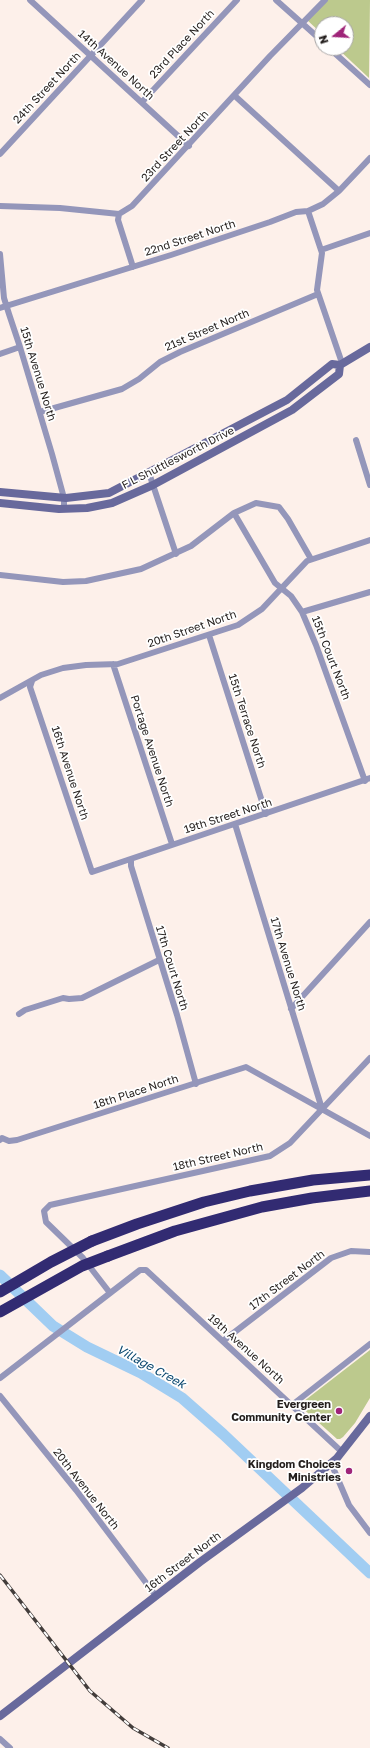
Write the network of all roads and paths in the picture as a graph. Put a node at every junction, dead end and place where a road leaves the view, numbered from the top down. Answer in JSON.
{"nodes":[{"id":1,"x":30,"y":0,"type":"edge"},
{"id":2,"x":142,"y":0,"type":"edge"},
{"id":3,"x":237,"y":0,"type":"edge"},
{"id":4,"x":276,"y":0,"type":"edge"},
{"id":5,"x":325,"y":0,"type":"edge"},
{"id":6,"x":302,"y":23,"type":"junction"},
{"id":7,"x":314,"y":34,"type":"edge"},
{"id":8,"x":91,"y":56,"type":"junction"},
{"id":9,"x":339,"y":56,"type":"edge"},
{"id":10,"x":370,"y":85,"type":"edge"},
{"id":11,"x":235,"y":96,"type":"junction"},
{"id":12,"x":142,"y":102,"type":"junction"},
{"id":13,"x":189,"y":146,"type":"junction"},
{"id":14,"x":0,"y":154,"type":"edge"},
{"id":15,"x":370,"y":158,"type":"edge"},
{"id":16,"x":339,"y":191,"type":"junction"},
{"id":17,"x":0,"y":206,"type":"edge"},
{"id":18,"x":308,"y":211,"type":"junction"},
{"id":19,"x":119,"y":214,"type":"junction"},
{"id":20,"x":370,"y":233,"type":"edge"},
{"id":21,"x":321,"y":250,"type":"junction"},
{"id":22,"x":0,"y":254,"type":"edge"},
{"id":23,"x":133,"y":267,"type":"junction"},
{"id":24,"x":318,"y":294,"type":"junction"},
{"id":25,"x":7,"y":307,"type":"junction"},
{"id":26,"x":0,"y":308,"type":"edge"},
{"id":27,"x":20,"y":347,"type":"junction"},
{"id":28,"x":370,"y":347,"type":"edge"},
{"id":29,"x":0,"y":354,"type":"edge"},
{"id":30,"x":341,"y":364,"type":"junction"},
{"id":31,"x":40,"y":412,"type":"junction"},
{"id":32,"x":356,"y":440,"type":"dead end"},
{"id":33,"x":149,"y":473,"type":"junction"},
{"id":34,"x":153,"y":485,"type":"junction"},
{"id":35,"x":370,"y":485,"type":"edge"},
{"id":36,"x":0,"y":492,"type":"edge"},
{"id":37,"x":64,"y":498,"type":"junction"},
{"id":38,"x":0,"y":503,"type":"edge"},
{"id":39,"x":64,"y":509,"type":"junction"},
{"id":40,"x":234,"y":513,"type":"junction"},
{"id":41,"x":370,"y":540,"type":"edge"},
{"id":42,"x":176,"y":554,"type":"junction"},
{"id":43,"x":311,"y":559,"type":"junction"},
{"id":44,"x":0,"y":575,"type":"edge"},
{"id":45,"x":281,"y":589,"type":"junction"},
{"id":46,"x":370,"y":592,"type":"edge"},
{"id":47,"x":302,"y":612,"type":"junction"},
{"id":48,"x":209,"y":635,"type":"junction"},
{"id":49,"x":113,"y":664,"type":"junction"},
{"id":50,"x":32,"y":681,"type":"junction"},
{"id":51,"x":0,"y":698,"type":"edge"},
{"id":52,"x":368,"y":780,"type":"edge"},
{"id":53,"x":266,"y":814,"type":"junction"},
{"id":54,"x":235,"y":824,"type":"junction"},
{"id":55,"x":172,"y":844,"type":"junction"},
{"id":56,"x":131,"y":858,"type":"junction"},
{"id":57,"x":92,"y":872,"type":"joint"},
{"id":58,"x":370,"y":922,"type":"edge"},
{"id":59,"x":159,"y":960,"type":"junction"},
{"id":60,"x":292,"y":1009,"type":"junction"},
{"id":61,"x":19,"y":1014,"type":"dead end"},
{"id":62,"x":370,"y":1058,"type":"edge"},
{"id":63,"x":196,"y":1084,"type":"junction"},
{"id":64,"x":322,"y":1109,"type":"junction"},
{"id":65,"x":370,"y":1136,"type":"edge"},
{"id":66,"x":0,"y":1138,"type":"edge"},
{"id":67,"x":370,"y":1175,"type":"edge"},
{"id":68,"x":370,"y":1191,"type":"edge"},
{"id":69,"x":370,"y":1252,"type":"edge"},
{"id":70,"x":0,"y":1292,"type":"edge"},
{"id":71,"x":110,"y":1293,"type":"junction"},
{"id":72,"x":0,"y":1312,"type":"edge"},
{"id":73,"x":223,"y":1341,"type":"junction"},
{"id":74,"x":370,"y":1344,"type":"edge"},
{"id":75,"x":0,"y":1378,"type":"edge"},
{"id":76,"x":0,"y":1396,"type":"edge"},
{"id":77,"x":292,"y":1405,"type":"junction"},
{"id":78,"x":370,"y":1416,"type":"edge"},
{"id":79,"x":342,"y":1452,"type":"junction"},
{"id":80,"x":331,"y":1463,"type":"junction"},
{"id":81,"x":370,"y":1533,"type":"edge"},
{"id":82,"x":156,"y":1596,"type":"junction"},
{"id":83,"x":0,"y":1716,"type":"edge"},
{"id":84,"x":0,"y":1739,"type":"edge"},
{"id":85,"x":10,"y":1748,"type":"edge"}],
"edges":[{"from":1,"to":8,"type":"street","name":"14th Avenue North"},
{"from":2,"to":8,"type":"street","name":"24th Street North"},
{"from":3,"to":12,"type":"street","name":"23rd Place North"},
{"from":4,"to":6,"type":"street"},
{"from":5,"to":6,"type":"street","name":"23rd Street North"},
{"from":6,"to":7,"type":"street"},
{"from":6,"to":11,"type":"street","name":"23rd Street North"},
{"from":8,"to":12,"type":"street","name":"14th Avenue North"},
{"from":8,"to":14,"type":"street","name":"24th Street North"},
{"from":9,"to":10,"type":"street"},
{"from":11,"to":13,"type":"street","name":"23rd Street North"},
{"from":11,"to":16,"type":"street"},
{"from":12,"to":13,"type":"street","name":"14th Avenue North"},
{"from":13,"to":19,"type":"street","name":"23rd Street North"},
{"from":15,"to":16,"type":"street","name":"22nd Street North"},
{"from":16,"to":18,"type":"street","name":"22nd Street North"},
{"from":17,"to":19,"type":"street"},
{"from":18,"to":21,"type":"street"},
{"from":18,"to":23,"type":"street","name":"22nd Street North"},
{"from":19,"to":23,"type":"street"},
{"from":20,"to":21,"type":"street"},
{"from":21,"to":24,"type":"street"},
{"from":22,"to":25,"type":"street","name":"15th Avenue North"},
{"from":23,"to":25,"type":"street","name":"22nd Street North"},
{"from":24,"to":30,"type":"street"},
{"from":24,"to":31,"type":"street","name":"21st Street North"},
{"from":25,"to":26,"type":"street","name":"22nd Street North"},
{"from":25,"to":27,"type":"street","name":"15th Avenue North"},
{"from":27,"to":29,"type":"street"},
{"from":27,"to":31,"type":"street","name":"15th Avenue North"},
{"from":28,"to":30,"type":"main road","name":"F L Shuttlesworth Drive"},
{"from":30,"to":33,"type":"main road","name":"F L Shuttlesworth Drive"},
{"from":30,"to":34,"type":"main road","name":"F L Shuttlesworth Drive"},
{"from":31,"to":37,"type":"street","name":"15th Avenue North"},
{"from":32,"to":35,"type":"street"},
{"from":33,"to":34,"type":"street"},
{"from":33,"to":37,"type":"main road","name":"F L Shuttlesworth Drive"},
{"from":34,"to":39,"type":"main road","name":"F L Shuttlesworth Drive"},
{"from":34,"to":42,"type":"street"},
{"from":36,"to":37,"type":"main road","name":"F L Shuttlesworth Drive"},
{"from":37,"to":39,"type":"street","name":"15th Avenue North"},
{"from":38,"to":39,"type":"main road","name":"F L Shuttlesworth Drive"},
{"from":40,"to":42,"type":"street"},
{"from":40,"to":43,"type":"street"},
{"from":40,"to":45,"type":"street","name":"15th Court North"},
{"from":41,"to":43,"type":"street","name":"20th Street North"},
{"from":42,"to":44,"type":"street"},
{"from":43,"to":45,"type":"street","name":"20th Street North"},
{"from":45,"to":47,"type":"street","name":"15th Court North"},
{"from":45,"to":48,"type":"street","name":"20th Street North"},
{"from":46,"to":47,"type":"street"},
{"from":47,"to":52,"type":"street","name":"15th Court North"},
{"from":48,"to":49,"type":"street","name":"20th Street North"},
{"from":48,"to":53,"type":"street","name":"15th Terrace North"},
{"from":49,"to":50,"type":"street","name":"20th Street North"},
{"from":49,"to":55,"type":"street","name":"Portage Avenue North"},
{"from":50,"to":51,"type":"street","name":"20th Street North"},
{"from":50,"to":57,"type":"street","name":"16th Avenue North"},
{"from":52,"to":53,"type":"street","name":"19th Street North"},
{"from":53,"to":54,"type":"street","name":"19th Street North"},
{"from":54,"to":55,"type":"street","name":"19th Street North"},
{"from":54,"to":60,"type":"street","name":"17th Avenue North"},
{"from":55,"to":56,"type":"street","name":"19th Street North"},
{"from":56,"to":57,"type":"street","name":"19th Street North"},
{"from":56,"to":59,"type":"street","name":"17th Court North"},
{"from":58,"to":60,"type":"street"},
{"from":59,"to":61,"type":"street"},
{"from":59,"to":63,"type":"street","name":"17th Court North"},
{"from":60,"to":64,"type":"street","name":"17th Avenue North"},
{"from":62,"to":64,"type":"street","name":"18th Street North"},
{"from":63,"to":64,"type":"street","name":"18th Place North"},
{"from":63,"to":66,"type":"street","name":"18th Place North"},
{"from":64,"to":65,"type":"street"},
{"from":64,"to":71,"type":"street","name":"18th Street North"},
{"from":67,"to":70,"type":"highway","bridge":true},
{"from":68,"to":72,"type":"highway","bridge":true},
{"from":69,"to":73,"type":"street","name":"17th Street North"},
{"from":71,"to":73,"type":"street","name":"19th Avenue North"},
{"from":71,"to":75,"type":"street"},
{"from":73,"to":77,"type":"street","name":"19th Avenue North"},
{"from":74,"to":77,"type":"street"},
{"from":76,"to":82,"type":"street","name":"20th Avenue North"},
{"from":77,"to":79,"type":"street","name":"19th Avenue North"},
{"from":78,"to":79,"type":"main road","name":"16th Street North"},
{"from":79,"to":80,"type":"main road","name":"16th Street North"},
{"from":80,"to":81,"type":"street"},
{"from":80,"to":82,"type":"main road","name":"16th Street North"},
{"from":82,"to":83,"type":"main road","name":"16th Street North"},
{"from":84,"to":85,"type":"street"}]}
